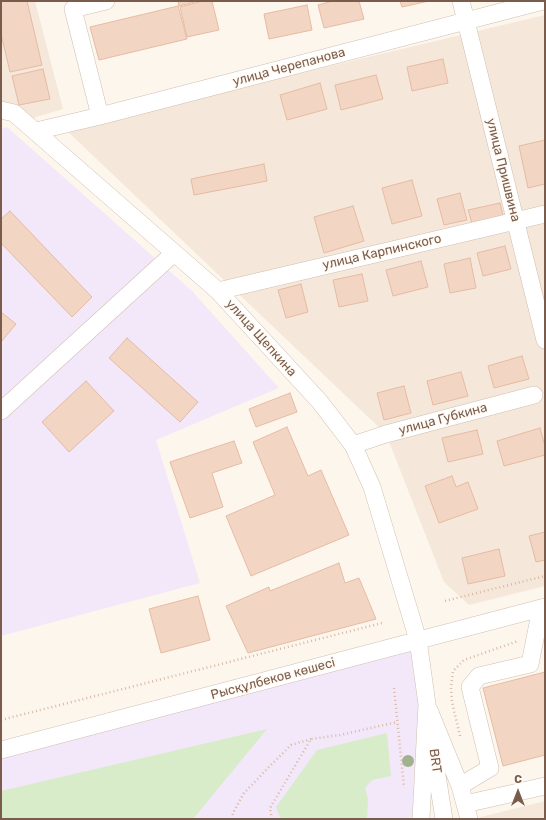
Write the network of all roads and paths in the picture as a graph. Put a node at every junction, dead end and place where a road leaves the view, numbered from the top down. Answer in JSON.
{"nodes":[{"id":1,"x":106,"y":1,"type":"edge"},
{"id":2,"x":461,"y":1,"type":"edge"},
{"id":3,"x":543,"y":1,"type":"edge"},
{"id":4,"x":466,"y":20,"type":"junction"},
{"id":5,"x":1,"y":110,"type":"edge"},
{"id":6,"x":100,"y":116,"type":"junction"},
{"id":7,"x":36,"y":131,"type":"junction"},
{"id":8,"x":545,"y":214,"type":"edge"},
{"id":9,"x":516,"y":220,"type":"junction"},
{"id":10,"x":174,"y":252,"type":"junction"},
{"id":11,"x":218,"y":291,"type":"junction"},
{"id":12,"x":541,"y":310,"type":"edge"},
{"id":13,"x":545,"y":340,"type":"edge"},
{"id":14,"x":534,"y":395,"type":"dead end"},
{"id":15,"x":1,"y":411,"type":"edge"},
{"id":16,"x":353,"y":445,"type":"junction"},
{"id":17,"x":545,"y":576,"type":"edge"},
{"id":18,"x":445,"y":601,"type":"dead end"},
{"id":19,"x":543,"y":608,"type":"edge"},
{"id":20,"x":382,"y":623,"type":"dead end"},
{"id":21,"x":418,"y":640,"type":"junction"},
{"id":22,"x":394,"y":688,"type":"dead end"},
{"id":23,"x":426,"y":704,"type":"junction"},
{"id":24,"x":1,"y":720,"type":"edge"},
{"id":25,"x":397,"y":722,"type":"junction"},
{"id":26,"x":311,"y":739,"type":"junction"},
{"id":27,"x":1,"y":750,"type":"edge"},
{"id":28,"x":460,"y":786,"type":"junction"},
{"id":29,"x":545,"y":786,"type":"edge"},
{"id":30,"x":404,"y":791,"type":"dead end"},
{"id":31,"x":467,"y":812,"type":"edge"},
{"id":32,"x":232,"y":819,"type":"edge"},
{"id":33,"x":272,"y":819,"type":"edge"},
{"id":34,"x":421,"y":819,"type":"edge"},
{"id":35,"x":444,"y":819,"type":"edge"}],
"edges":[{"from":1,"to":6,"type":"street"},
{"from":2,"to":4,"type":"street","name":"улица Пришвина"},
{"from":3,"to":4,"type":"street","name":"улица Черепанова"},
{"from":4,"to":6,"type":"street","name":"улица Черепанова"},
{"from":4,"to":9,"type":"street","name":"улица Пришвина"},
{"from":5,"to":7,"type":"street","name":"улица Щепкина"},
{"from":6,"to":7,"type":"street","name":"улица Черепанова"},
{"from":7,"to":10,"type":"street","name":"улица Щепкина"},
{"from":8,"to":9,"type":"street","name":"улица Карпинского"},
{"from":9,"to":11,"type":"street","name":"улица Карпинского"},
{"from":9,"to":12,"type":"street","name":"улица Пришвина"},
{"from":10,"to":11,"type":"street","name":"улица Щепкина"},
{"from":10,"to":15,"type":"street"},
{"from":11,"to":16,"type":"street","name":"улица Щепкина"},
{"from":12,"to":13,"type":"street","name":"улица Пришвина"},
{"from":14,"to":16,"type":"street","name":"улица Губкина"},
{"from":16,"to":21,"type":"street","name":"улица Щепкина"},
{"from":17,"to":18,"type":"path"},
{"from":19,"to":21,"type":"street","name":"Рысқұлбеков көшесі"},
{"from":19,"to":28,"type":"street"},
{"from":20,"to":24,"type":"path"},
{"from":21,"to":23,"type":"street","name":"улица Щепкина"},
{"from":21,"to":27,"type":"street","name":"Рысқұлбеков көшесі"},
{"from":22,"to":25,"type":"path"},
{"from":23,"to":28,"type":"street"},
{"from":23,"to":34,"type":"street"},
{"from":23,"to":35,"type":"street","name":"BRT"},
{"from":25,"to":26,"type":"path"},
{"from":25,"to":30,"type":"path"},
{"from":26,"to":32,"type":"path"},
{"from":26,"to":33,"type":"path"},
{"from":28,"to":31,"type":"street"},
{"from":29,"to":31,"type":"street"}]}
